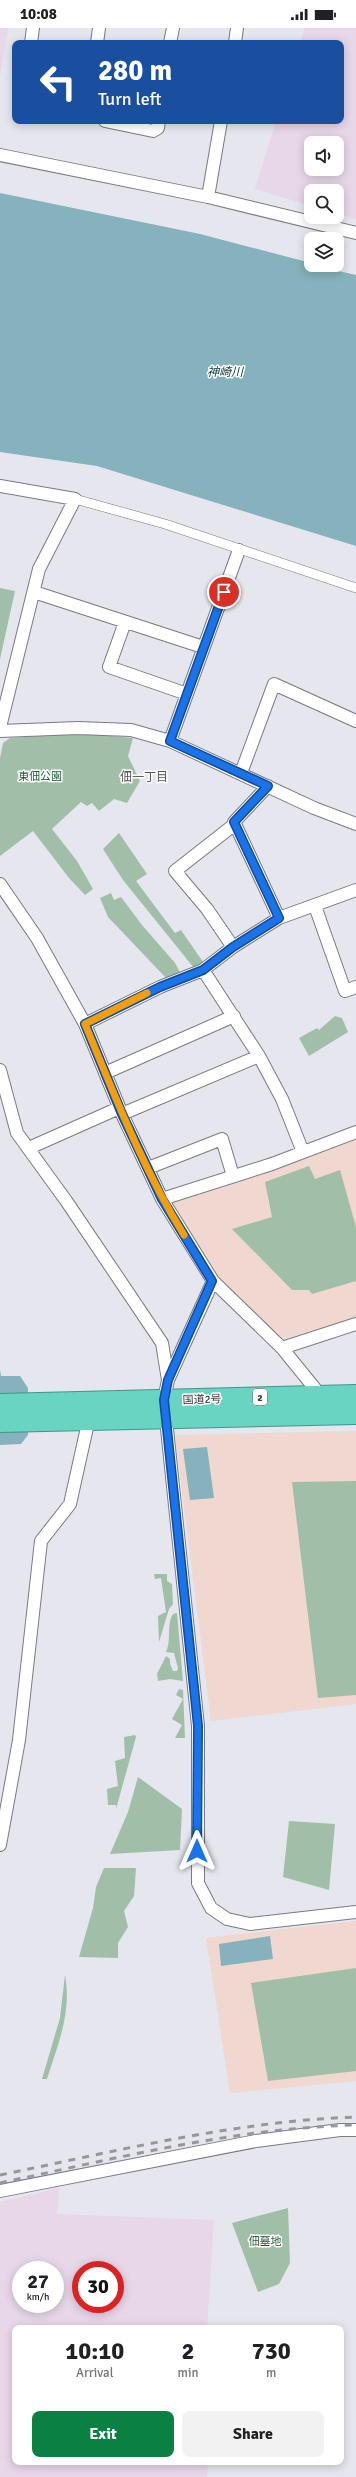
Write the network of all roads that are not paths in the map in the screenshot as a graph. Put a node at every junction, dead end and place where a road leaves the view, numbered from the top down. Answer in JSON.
{"nodes":[{"id":1,"x":33,"y":28,"type":"edge"},
{"id":2,"x":99,"y":28,"type":"edge"},
{"id":3,"x":173,"y":28,"type":"edge"},
{"id":4,"x":237,"y":28,"type":"edge"},
{"id":5,"x":31,"y":40,"type":"edge"},
{"id":6,"x":97,"y":40,"type":"edge"},
{"id":7,"x":171,"y":40,"type":"edge"},
{"id":8,"x":235,"y":40,"type":"edge"},
{"id":9,"x":119,"y":124,"type":"edge"},
{"id":10,"x":159,"y":124,"type":"edge"},
{"id":11,"x":220,"y":124,"type":"edge"},
{"id":12,"x":0,"y":155,"type":"edge"},
{"id":13,"x":208,"y":197,"type":"junction"},
{"id":14,"x":356,"y":234,"type":"edge"},
{"id":15,"x":0,"y":486,"type":"edge"},
{"id":16,"x":74,"y":499,"type":"junction"},
{"id":17,"x":239,"y":550,"type":"junction"},
{"id":18,"x":356,"y":588,"type":"edge"},
{"id":19,"x":34,"y":592,"type":"junction"},
{"id":20,"x":125,"y":622,"type":"junction"},
{"id":21,"x":204,"y":647,"type":"junction"},
{"id":22,"x":187,"y":694,"type":"junction"},
{"id":23,"x":356,"y":721,"type":"edge"},
{"id":24,"x":0,"y":728,"type":"edge"},
{"id":25,"x":0,"y":731,"type":"edge"},
{"id":26,"x":170,"y":741,"type":"junction"},
{"id":27,"x":241,"y":773,"type":"junction"},
{"id":28,"x":268,"y":786,"type":"junction"},
{"id":29,"x":355,"y":820,"type":"edge"},
{"id":30,"x":235,"y":824,"type":"junction"},
{"id":31,"x":0,"y":884,"type":"edge"},
{"id":32,"x":356,"y":890,"type":"edge"},
{"id":33,"x":315,"y":906,"type":"junction"},
{"id":34,"x":279,"y":918,"type":"junction"},
{"id":35,"x":233,"y":947,"type":"junction"},
{"id":36,"x":203,"y":970,"type":"junction"},
{"id":37,"x":356,"y":987,"type":"edge"},
{"id":38,"x":234,"y":1016,"type":"junction"},
{"id":39,"x":85,"y":1024,"type":"junction"},
{"id":40,"x":259,"y":1056,"type":"junction"},
{"id":41,"x":0,"y":1070,"type":"edge"},
{"id":42,"x":105,"y":1073,"type":"junction"},
{"id":43,"x":121,"y":1111,"type":"junction"},
{"id":44,"x":356,"y":1132,"type":"edge"},
{"id":45,"x":29,"y":1148,"type":"junction"},
{"id":46,"x":304,"y":1152,"type":"junction"},
{"id":47,"x":148,"y":1168,"type":"junction"},
{"id":48,"x":233,"y":1176,"type":"junction"},
{"id":49,"x":162,"y":1199,"type":"junction"},
{"id":50,"x":212,"y":1281,"type":"junction"},
{"id":51,"x":356,"y":1324,"type":"edge"},
{"id":52,"x":282,"y":1348,"type":"junction"},
{"id":53,"x":168,"y":1380,"type":"junction"},
{"id":54,"x":356,"y":1395,"type":"edge"},
{"id":55,"x":321,"y":1396,"type":"junction"},
{"id":56,"x":0,"y":1404,"type":"edge"},
{"id":57,"x":164,"y":1408,"type":"junction"},
{"id":58,"x":90,"y":1411,"type":"junction"},
{"id":59,"x":55,"y":1412,"type":"junction"},
{"id":60,"x":356,"y":1414,"type":"edge"},
{"id":61,"x":0,"y":1422,"type":"edge"},
{"id":62,"x":0,"y":1845,"type":"edge"},
{"id":63,"x":356,"y":1912,"type":"edge"},
{"id":64,"x":356,"y":2130,"type":"edge"},
{"id":65,"x":0,"y":2191,"type":"edge"}],
"edges":[{"from":1,"to":5,"type":"street"},
{"from":2,"to":6,"type":"street"},
{"from":3,"to":7,"type":"street"},
{"from":4,"to":8,"type":"street"},
{"from":9,"to":10,"type":"street"},
{"from":11,"to":13,"type":"street"},
{"from":12,"to":13,"type":"street"},
{"from":13,"to":14,"type":"street"},
{"from":15,"to":16,"type":"street"},
{"from":16,"to":17,"type":"street"},
{"from":16,"to":19,"type":"street"},
{"from":17,"to":18,"type":"street"},
{"from":17,"to":21,"type":"street"},
{"from":19,"to":20,"type":"street"},
{"from":19,"to":24,"type":"street"},
{"from":20,"to":21,"type":"street"},
{"from":20,"to":22,"type":"street"},
{"from":21,"to":22,"type":"street"},
{"from":22,"to":26,"type":"street"},
{"from":23,"to":27,"type":"street"},
{"from":25,"to":26,"type":"street"},
{"from":26,"to":27,"type":"street"},
{"from":27,"to":28,"type":"street"},
{"from":28,"to":29,"type":"street"},
{"from":28,"to":30,"type":"street"},
{"from":30,"to":34,"type":"street"},
{"from":30,"to":35,"type":"street"},
{"from":31,"to":39,"type":"street"},
{"from":32,"to":33,"type":"street"},
{"from":33,"to":34,"type":"street"},
{"from":33,"to":37,"type":"street"},
{"from":34,"to":35,"type":"street"},
{"from":35,"to":36,"type":"street"},
{"from":36,"to":38,"type":"street"},
{"from":36,"to":39,"type":"street"},
{"from":38,"to":40,"type":"street"},
{"from":38,"to":42,"type":"street"},
{"from":39,"to":42,"type":"street"},
{"from":40,"to":43,"type":"street"},
{"from":40,"to":46,"type":"street"},
{"from":41,"to":45,"type":"street"},
{"from":42,"to":43,"type":"street"},
{"from":43,"to":45,"type":"street"},
{"from":43,"to":47,"type":"street"},
{"from":44,"to":46,"type":"street"},
{"from":45,"to":53,"type":"street"},
{"from":46,"to":48,"type":"street"},
{"from":47,"to":48,"type":"street"},
{"from":47,"to":49,"type":"street"},
{"from":48,"to":49,"type":"street"},
{"from":49,"to":50,"type":"street"},
{"from":50,"to":52,"type":"street"},
{"from":50,"to":53,"type":"street"},
{"from":51,"to":52,"type":"street"},
{"from":52,"to":55,"type":"street"},
{"from":53,"to":57,"type":"street"},
{"from":54,"to":55,"type":"highway","name":"国道2号","number":"2"},
{"from":55,"to":57,"type":"highway","name":"国道2号","number":"2"},
{"from":56,"to":59,"type":"highway","name":"国道2号","number":"2"},
{"from":57,"to":58,"type":"highway","name":"国道2号","number":"2"},
{"from":57,"to":60,"type":"highway","name":"国道2号","number":"2"},
{"from":57,"to":63,"type":"street"},
{"from":58,"to":59,"type":"highway","name":"国道2号","number":"2"},
{"from":58,"to":62,"type":"street"},
{"from":59,"to":61,"type":"highway","name":"国道2号","number":"2"},
{"from":64,"to":65,"type":"street"}]}
